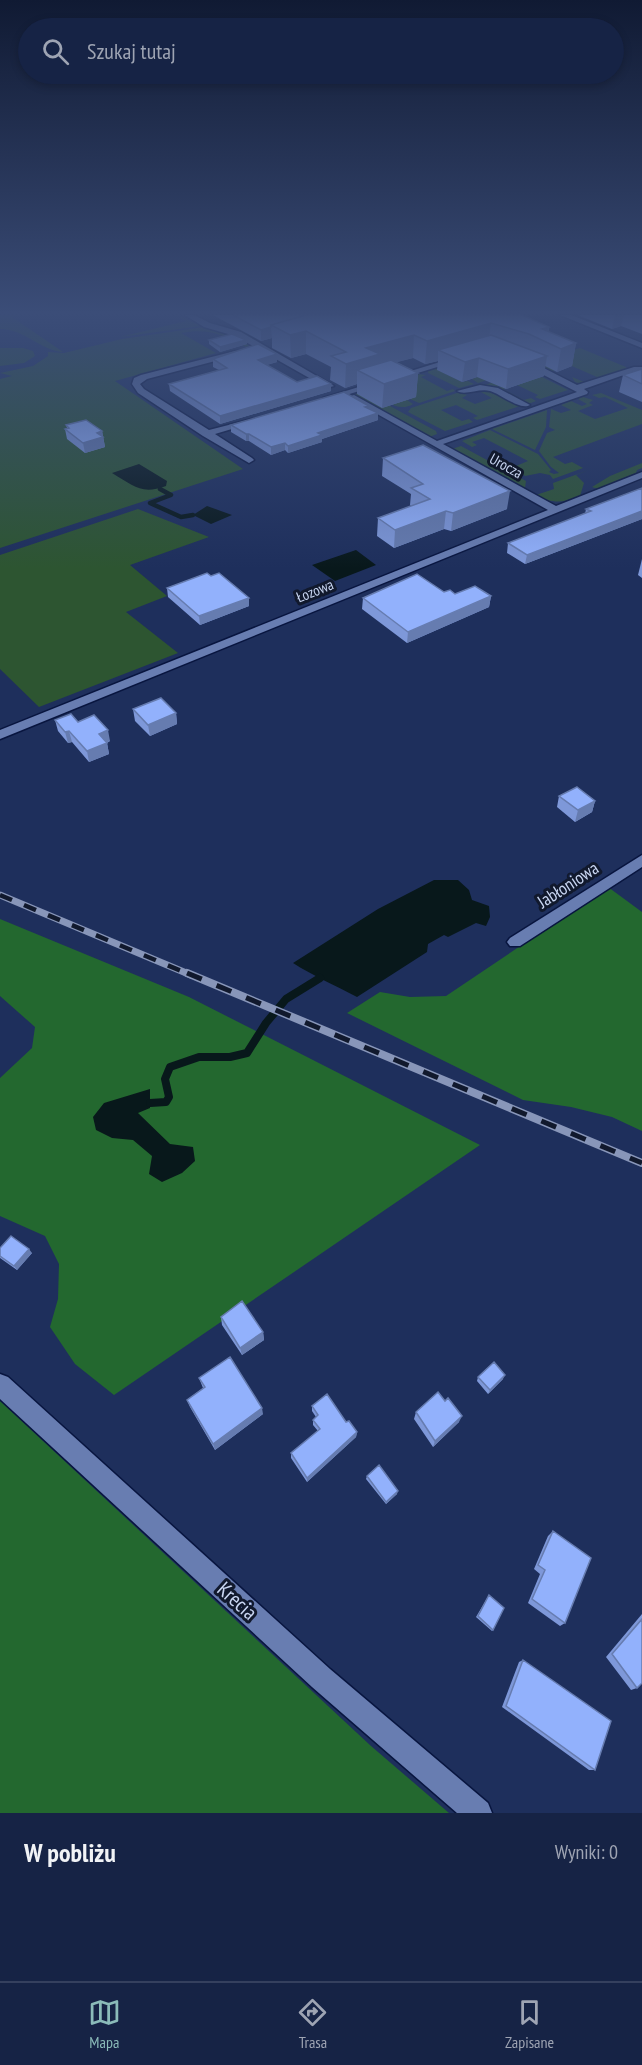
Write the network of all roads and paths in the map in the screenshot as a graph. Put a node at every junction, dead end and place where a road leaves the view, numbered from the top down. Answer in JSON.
{"nodes":[{"id":1,"x":154,"y":400,"type":"edge"},
{"id":2,"x":322,"y":400,"type":"edge"},
{"id":3,"x":356,"y":400,"type":"edge"},
{"id":4,"x":515,"y":400,"type":"edge"},
{"id":5,"x":555,"y":400,"type":"edge"},
{"id":6,"x":317,"y":401,"type":"edge"},
{"id":7,"x":526,"y":405,"type":"dead end"},
{"id":8,"x":262,"y":418,"type":"edge"},
{"id":9,"x":206,"y":434,"type":"junction"},
{"id":10,"x":436,"y":444,"type":"junction"},
{"id":11,"x":249,"y":460,"type":"dead end"},
{"id":12,"x":642,"y":475,"type":"edge"},
{"id":13,"x":556,"y":510,"type":"junction"},
{"id":14,"x":0,"y":735,"type":"edge"},
{"id":15,"x":642,"y":860,"type":"edge"},
{"id":16,"x":515,"y":942,"type":"dead end"},
{"id":17,"x":0,"y":1385,"type":"edge"},
{"id":18,"x":478,"y":1813,"type":"edge"}],
"edges":[{"from":1,"to":9,"type":"street"},
{"from":2,"to":6,"type":"street"},
{"from":3,"to":10,"type":"street","name":"Urocza"},
{"from":4,"to":7,"type":"street"},
{"from":5,"to":10,"type":"street"},
{"from":8,"to":9,"type":"street"},
{"from":9,"to":11,"type":"street"},
{"from":10,"to":13,"type":"street","name":"Urocza"},
{"from":12,"to":13,"type":"street","name":"Łozowa"},
{"from":13,"to":14,"type":"street","name":"Łozowa"},
{"from":15,"to":16,"type":"street","name":"Jabłoniowa"},
{"from":17,"to":18,"type":"street","name":"Krecia"}]}
